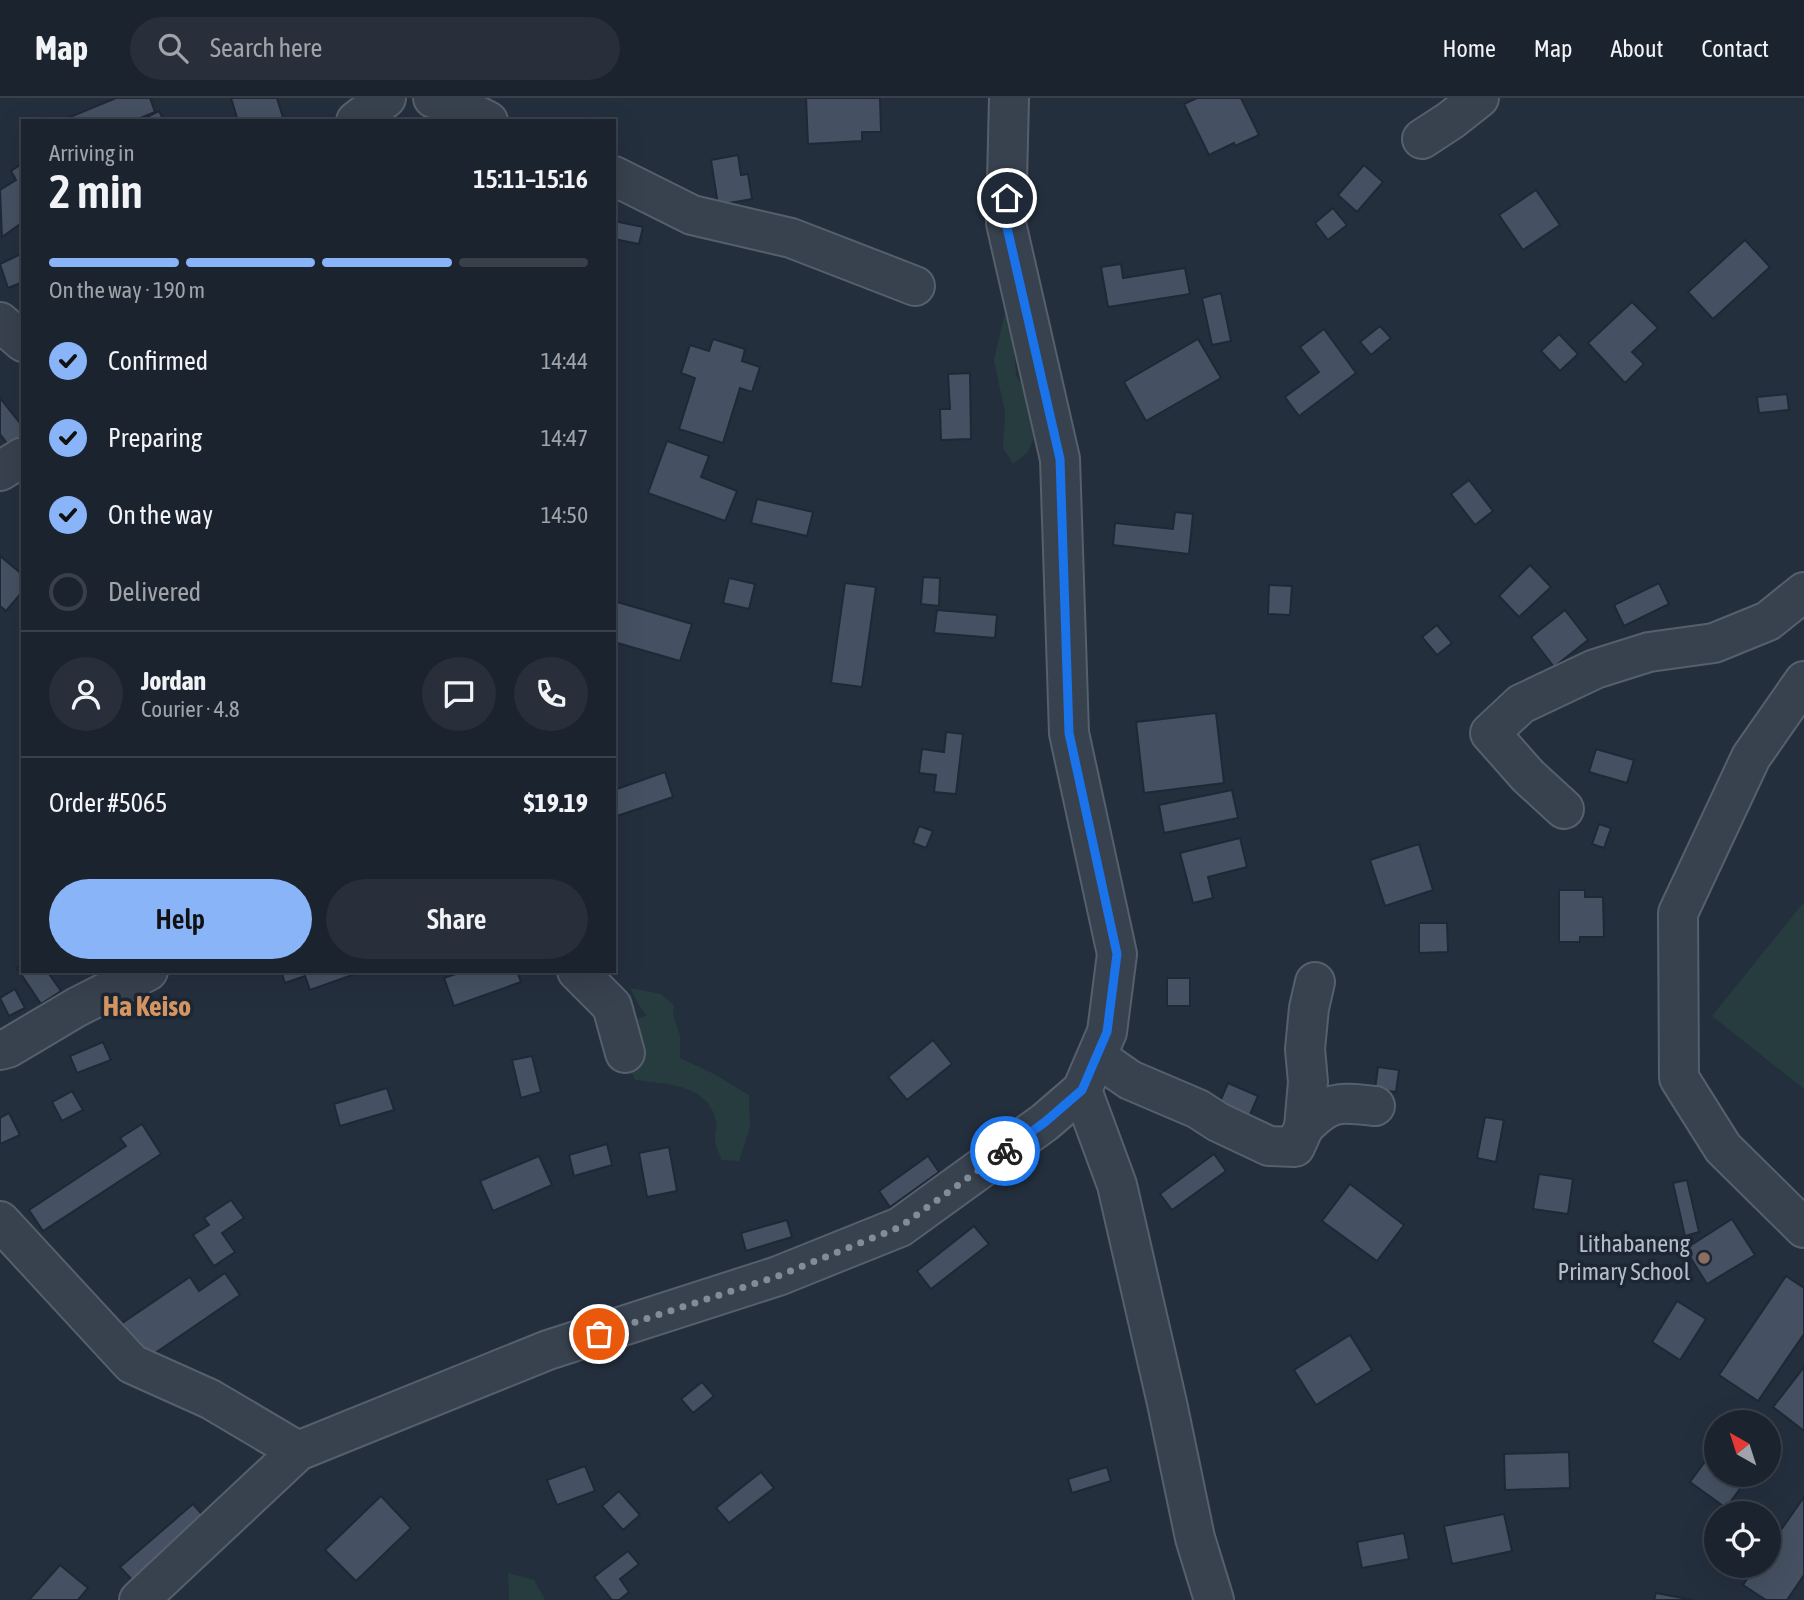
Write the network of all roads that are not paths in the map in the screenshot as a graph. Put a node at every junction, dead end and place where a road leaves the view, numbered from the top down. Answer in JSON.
{"nodes":[{"id":1,"x":386,"y":98,"type":"edge"},
{"id":2,"x":1010,"y":98,"type":"edge"},
{"id":3,"x":1479,"y":98,"type":"edge"},
{"id":4,"x":450,"y":100,"type":"edge"},
{"id":5,"x":359,"y":119,"type":"edge"},
{"id":6,"x":484,"y":119,"type":"edge"},
{"id":7,"x":1422,"y":139,"type":"dead end"},
{"id":8,"x":616,"y":177,"type":"edge"},
{"id":9,"x":915,"y":286,"type":"dead end"},
{"id":10,"x":0,"y":322,"type":"edge"},
{"id":11,"x":21,"y":340,"type":"edge"},
{"id":12,"x":21,"y":458,"type":"edge"},
{"id":13,"x":0,"y":471,"type":"edge"},
{"id":14,"x":1804,"y":592,"type":"edge"},
{"id":15,"x":1804,"y":681,"type":"edge"},
{"id":16,"x":1564,"y":809,"type":"dead end"},
{"id":17,"x":144,"y":973,"type":"edge"},
{"id":18,"x":579,"y":973,"type":"edge"},
{"id":19,"x":1315,"y":982,"type":"dead end"},
{"id":20,"x":0,"y":1050,"type":"edge"},
{"id":21,"x":625,"y":1053,"type":"dead end"},
{"id":22,"x":1089,"y":1073,"type":"junction"},
{"id":23,"x":1375,"y":1106,"type":"dead end"},
{"id":24,"x":1304,"y":1127,"type":"junction"},
{"id":25,"x":0,"y":1221,"type":"edge"},
{"id":26,"x":1804,"y":1228,"type":"edge"},
{"id":27,"x":298,"y":1451,"type":"junction"},
{"id":28,"x":139,"y":1600,"type":"edge"},
{"id":29,"x":1214,"y":1600,"type":"edge"}],
"edges":[{"from":1,"to":5,"type":"street"},
{"from":2,"to":22,"type":"street"},
{"from":3,"to":7,"type":"street"},
{"from":4,"to":6,"type":"street"},
{"from":8,"to":9,"type":"street"},
{"from":10,"to":11,"type":"street"},
{"from":12,"to":13,"type":"street"},
{"from":14,"to":16,"type":"street"},
{"from":15,"to":26,"type":"street"},
{"from":17,"to":20,"type":"street"},
{"from":18,"to":21,"type":"street"},
{"from":19,"to":24,"type":"street"},
{"from":22,"to":24,"type":"street"},
{"from":22,"to":27,"type":"street"},
{"from":22,"to":29,"type":"street"},
{"from":23,"to":24,"type":"street"},
{"from":25,"to":27,"type":"street"},
{"from":27,"to":28,"type":"street"}]}
